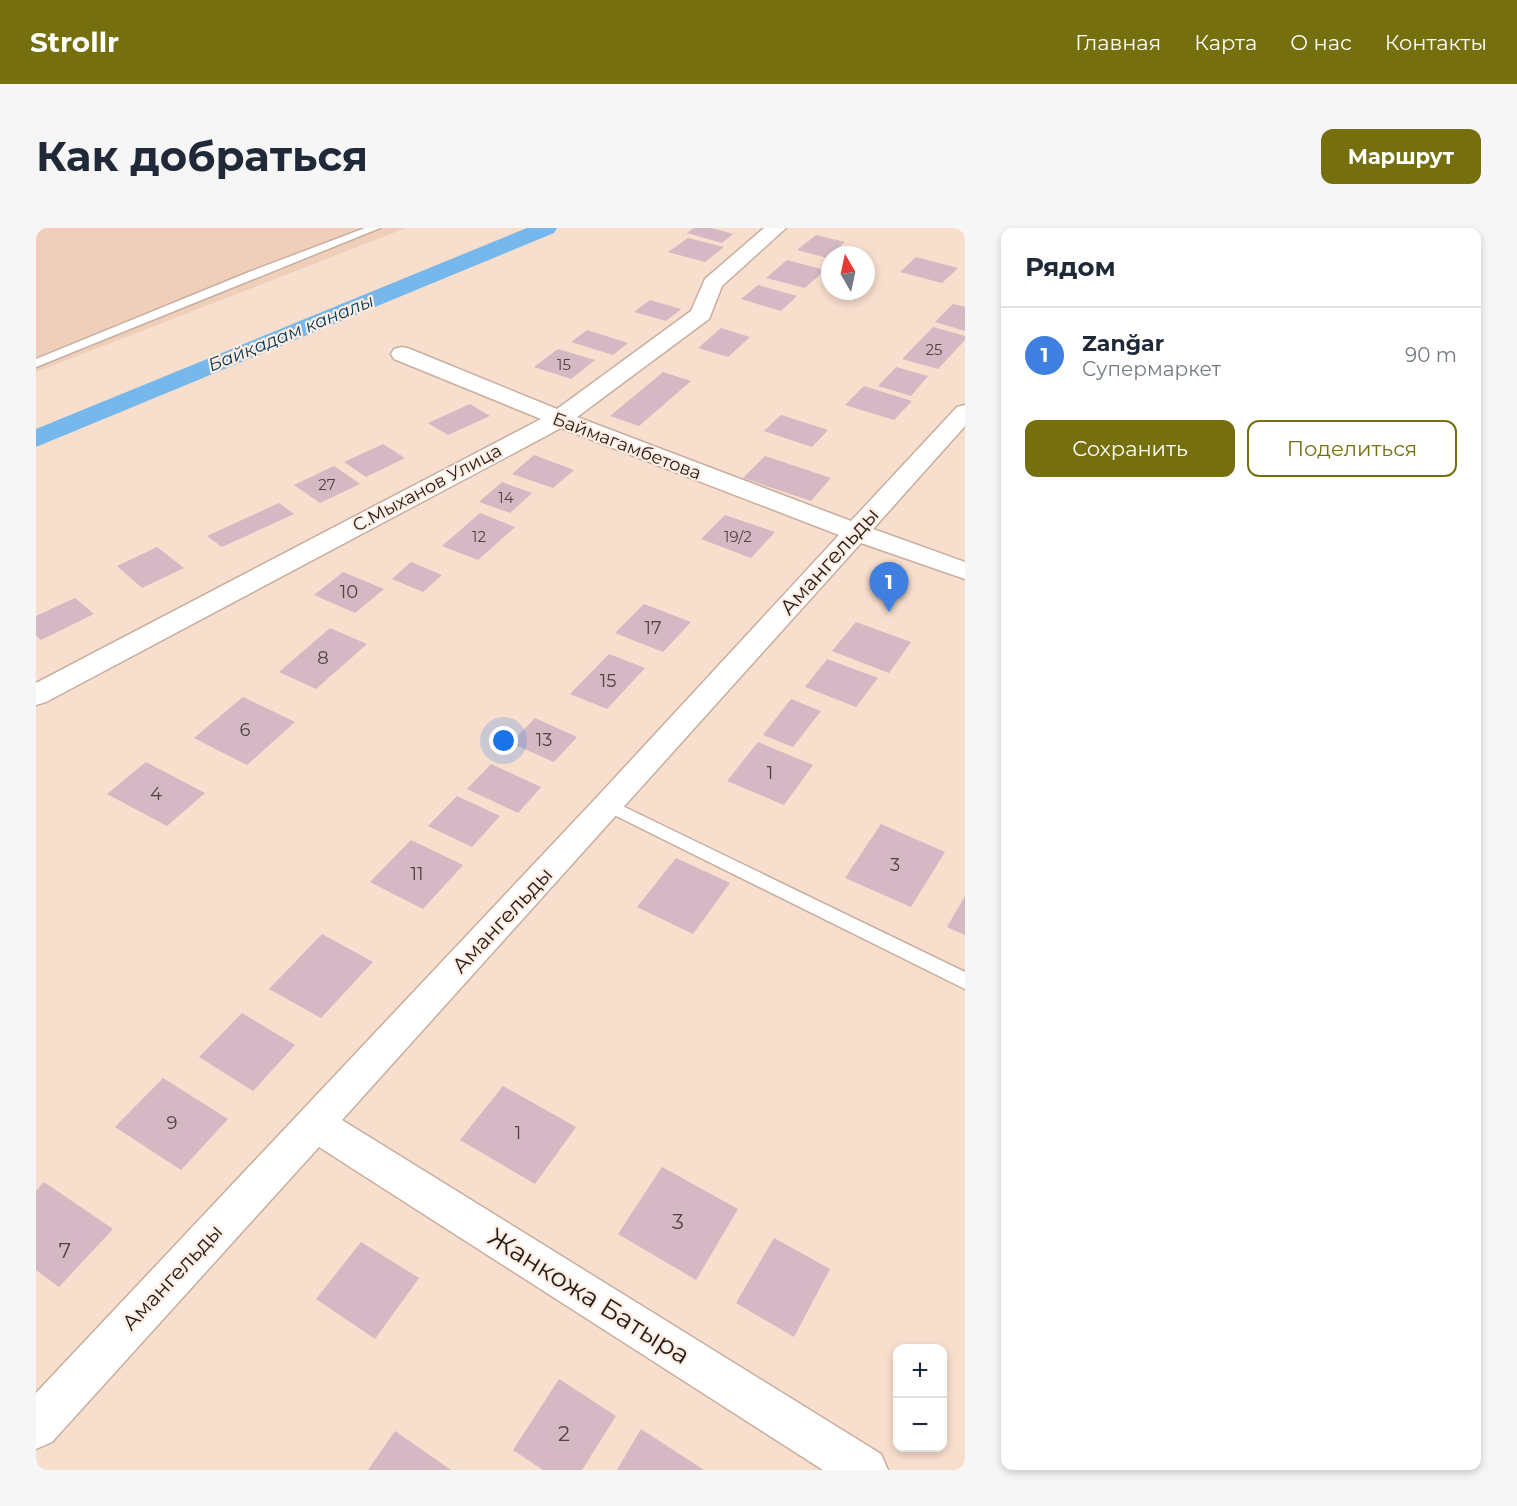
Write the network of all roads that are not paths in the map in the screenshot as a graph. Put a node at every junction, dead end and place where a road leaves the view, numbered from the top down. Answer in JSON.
{"nodes":[{"id":1,"x":375,"y":228,"type":"edge"},
{"id":2,"x":776,"y":228,"type":"edge"},
{"id":3,"x":402,"y":354,"type":"dead end"},
{"id":4,"x":36,"y":363,"type":"edge"},
{"id":5,"x":965,"y":412,"type":"edge"},
{"id":6,"x":558,"y":420,"type":"junction"},
{"id":7,"x":854,"y":532,"type":"junction"},
{"id":8,"x":965,"y":572,"type":"edge"},
{"id":9,"x":36,"y":695,"type":"edge"},
{"id":10,"x":608,"y":805,"type":"junction"},
{"id":11,"x":965,"y":981,"type":"edge"},
{"id":12,"x":314,"y":1123,"type":"junction"},
{"id":13,"x":36,"y":1426,"type":"edge"},
{"id":14,"x":865,"y":1470,"type":"edge"}],
"edges":[{"from":1,"to":4,"type":"lane"},
{"from":2,"to":6,"type":"street","name":"С.Мыханов Улица"},
{"from":3,"to":6,"type":"street","name":"Баймагамбетова"},
{"from":5,"to":7,"type":"street","name":"Амангельды"},
{"from":6,"to":7,"type":"street","name":"Баймагамбетова"},
{"from":6,"to":9,"type":"street","name":"С.Мыханов Улица"},
{"from":7,"to":8,"type":"street","name":"Баймагамбетова"},
{"from":7,"to":10,"type":"street","name":"Амангельды"},
{"from":10,"to":11,"type":"lane"},
{"from":10,"to":12,"type":"street","name":"Амангельды"},
{"from":12,"to":13,"type":"street","name":"Амангельды"},
{"from":12,"to":14,"type":"street","name":"Жанкожа Батыра"}]}
